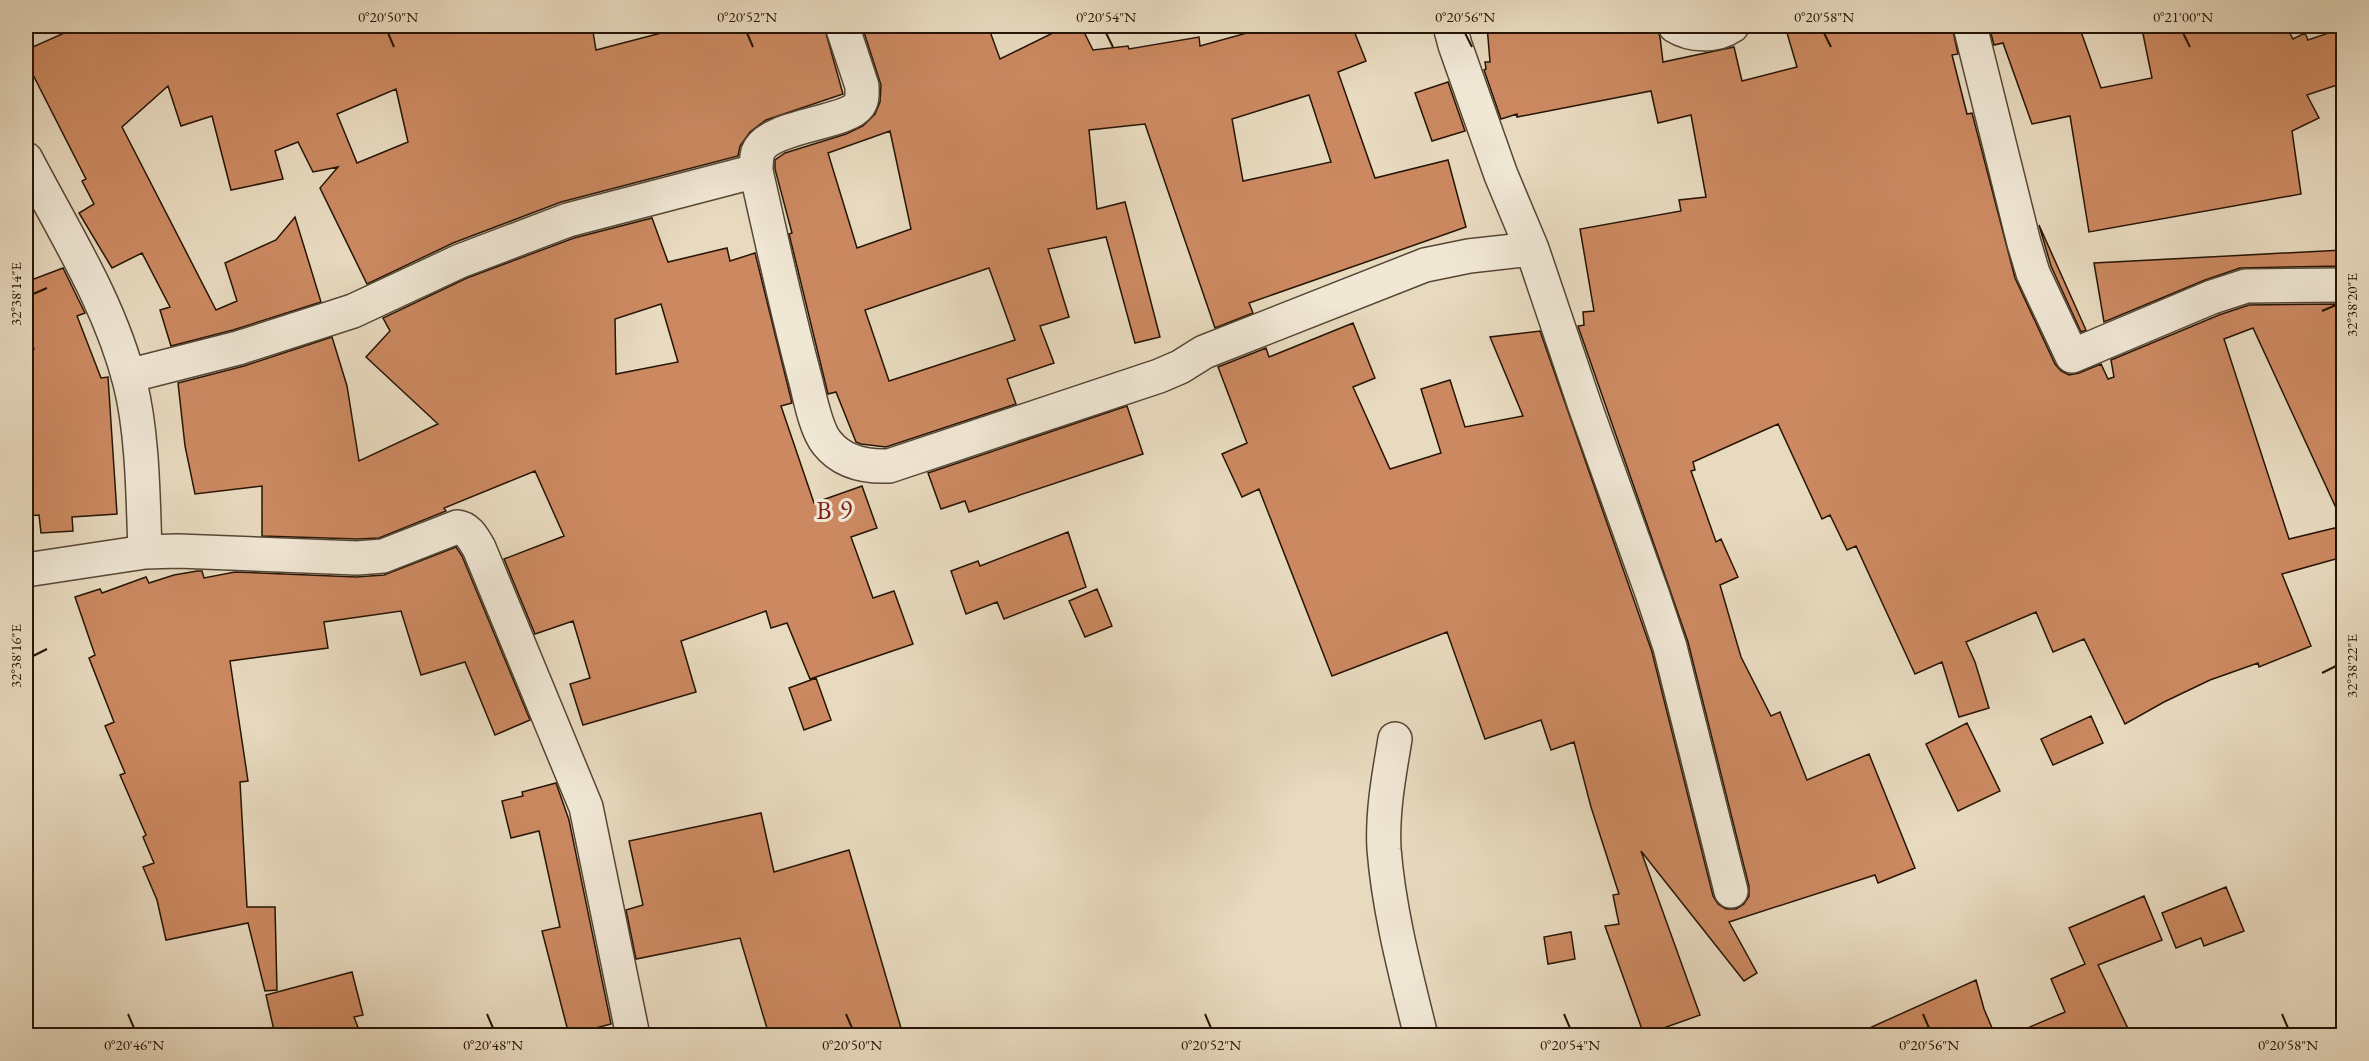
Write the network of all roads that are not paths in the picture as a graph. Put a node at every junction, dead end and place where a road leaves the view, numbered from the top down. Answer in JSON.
{"nodes":[{"id":1,"x":842,"y":26,"type":"edge"},
{"id":2,"x":1450,"y":26,"type":"edge"},
{"id":3,"x":1675,"y":26,"type":"edge"},
{"id":4,"x":1732,"y":26,"type":"edge"},
{"id":5,"x":1970,"y":26,"type":"edge"},
{"id":6,"x":26,"y":159,"type":"edge"},
{"id":7,"x":756,"y":171,"type":"junction"},
{"id":8,"x":1532,"y":249,"type":"junction"},
{"id":9,"x":2343,"y":285,"type":"edge"},
{"id":10,"x":128,"y":376,"type":"junction"},
{"id":11,"x":145,"y":552,"type":"junction"},
{"id":12,"x":26,"y":570,"type":"edge"},
{"id":13,"x":1395,"y":739,"type":"dead end"},
{"id":14,"x":1731,"y":891,"type":"dead end"},
{"id":15,"x":633,"y":1035,"type":"edge"},
{"id":16,"x":1421,"y":1035,"type":"edge"}],
"edges":[{"from":1,"to":7,"type":"street"},
{"from":2,"to":8,"type":"street"},
{"from":3,"to":4,"type":"street"},
{"from":5,"to":9,"type":"street"},
{"from":6,"to":10,"type":"street"},
{"from":7,"to":8,"type":"street"},
{"from":7,"to":10,"type":"street"},
{"from":8,"to":14,"type":"street"},
{"from":10,"to":11,"type":"street"},
{"from":11,"to":12,"type":"street"},
{"from":11,"to":15,"type":"street"},
{"from":13,"to":16,"type":"street"}]}
